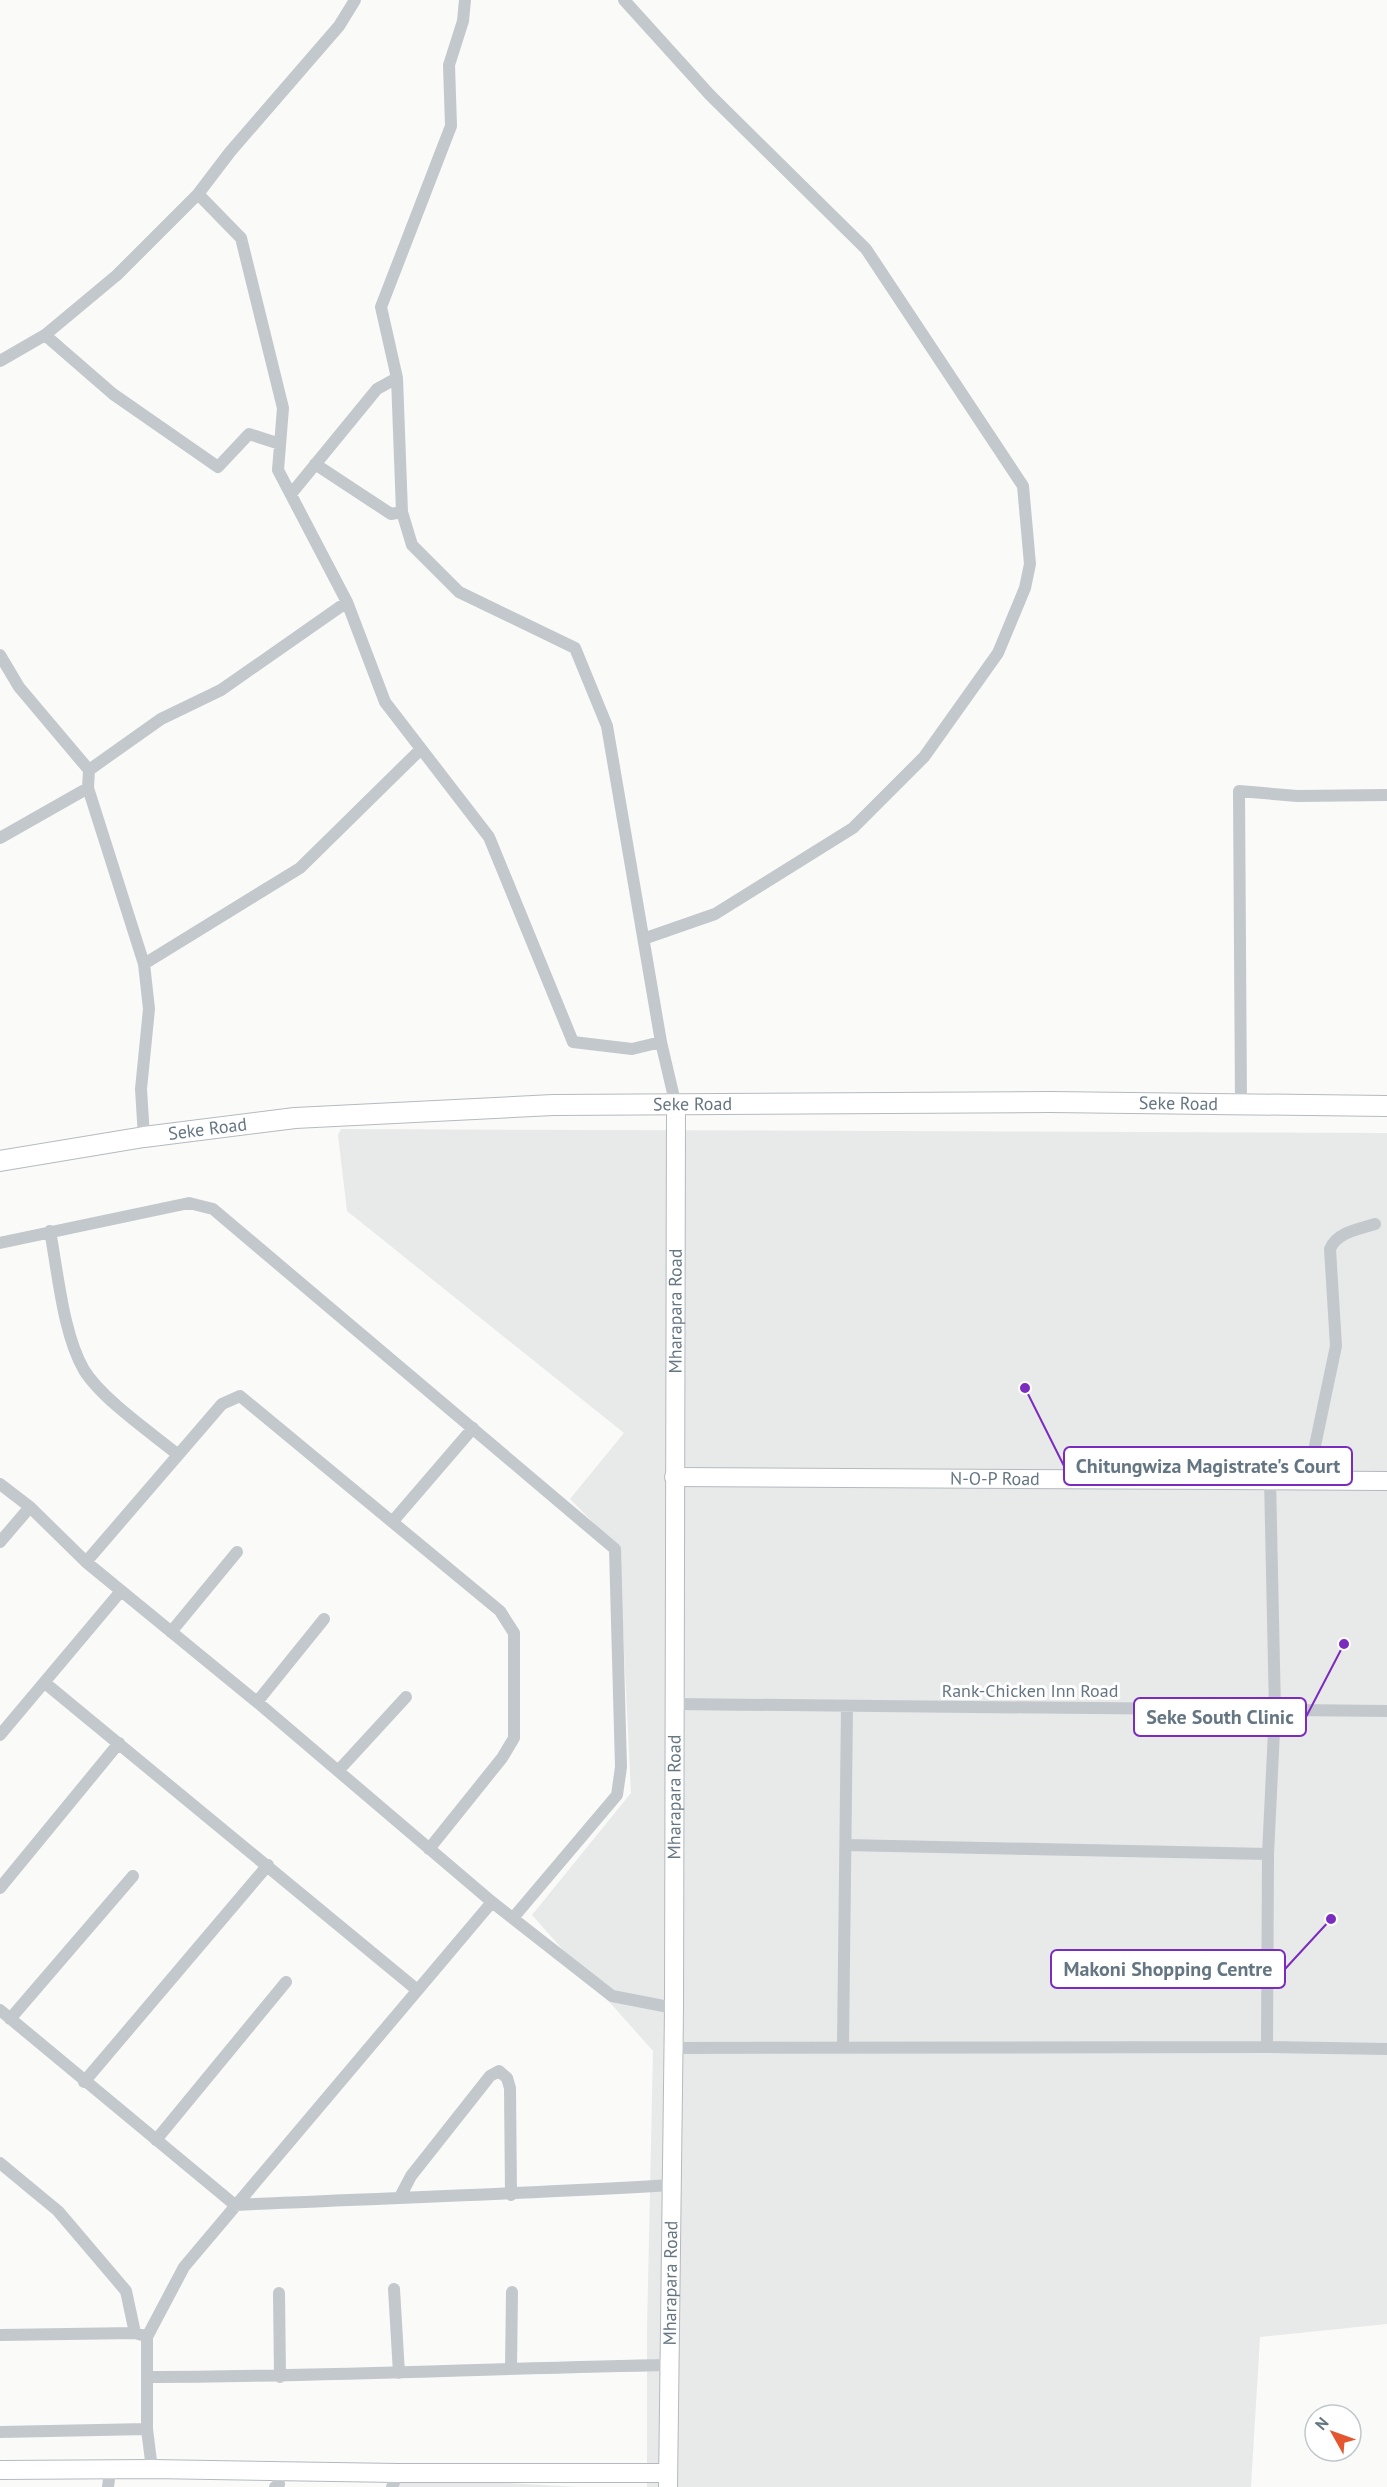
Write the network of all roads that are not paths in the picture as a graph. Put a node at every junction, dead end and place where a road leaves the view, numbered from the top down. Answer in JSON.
{"nodes":[{"id":1,"x":355,"y":0,"type":"edge"},
{"id":2,"x":465,"y":0,"type":"edge"},
{"id":3,"x":624,"y":0,"type":"edge"},
{"id":4,"x":198,"y":194,"type":"junction"},
{"id":5,"x":45,"y":335,"type":"junction"},
{"id":6,"x":0,"y":361,"type":"edge"},
{"id":7,"x":397,"y":378,"type":"junction"},
{"id":8,"x":280,"y":444,"type":"junction"},
{"id":9,"x":315,"y":464,"type":"junction"},
{"id":10,"x":291,"y":494,"type":"junction"},
{"id":11,"x":402,"y":512,"type":"junction"},
{"id":12,"x":347,"y":602,"type":"junction"},
{"id":13,"x":0,"y":655,"type":"edge"},
{"id":14,"x":422,"y":749,"type":"junction"},
{"id":15,"x":89,"y":770,"type":"junction"},
{"id":16,"x":88,"y":788,"type":"junction"},
{"id":17,"x":1387,"y":795,"type":"edge"},
{"id":18,"x":0,"y":838,"type":"edge"},
{"id":19,"x":646,"y":938,"type":"junction"},
{"id":20,"x":144,"y":964,"type":"junction"},
{"id":21,"x":661,"y":1042,"type":"junction"},
{"id":22,"x":1241,"y":1104,"type":"junction"},
{"id":23,"x":676,"y":1106,"type":"junction"},
{"id":24,"x":1387,"y":1106,"type":"edge"},
{"id":25,"x":144,"y":1137,"type":"junction"},
{"id":26,"x":0,"y":1161,"type":"edge"},
{"id":27,"x":1376,"y":1224,"type":"dead end"},
{"id":28,"x":50,"y":1231,"type":"junction"},
{"id":29,"x":0,"y":1243,"type":"edge"},
{"id":30,"x":473,"y":1428,"type":"junction"},
{"id":31,"x":177,"y":1454,"type":"junction"},
{"id":32,"x":674,"y":1477,"type":"junction"},
{"id":33,"x":1270,"y":1479,"type":"junction"},
{"id":34,"x":1308,"y":1479,"type":"junction"},
{"id":35,"x":1387,"y":1481,"type":"edge"},
{"id":36,"x":0,"y":1484,"type":"edge"},
{"id":37,"x":30,"y":1507,"type":"junction"},
{"id":38,"x":393,"y":1521,"type":"junction"},
{"id":39,"x":0,"y":1542,"type":"edge"},
{"id":40,"x":237,"y":1552,"type":"dead end"},
{"id":41,"x":86,"y":1562,"type":"junction"},
{"id":42,"x":121,"y":1591,"type":"junction"},
{"id":43,"x":324,"y":1619,"type":"dead end"},
{"id":44,"x":171,"y":1632,"type":"junction"},
{"id":45,"x":45,"y":1683,"type":"junction"},
{"id":46,"x":406,"y":1697,"type":"dead end"},
{"id":47,"x":256,"y":1702,"type":"junction"},
{"id":48,"x":674,"y":1704,"type":"junction"},
{"id":49,"x":847,"y":1707,"type":"junction"},
{"id":50,"x":1275,"y":1711,"type":"junction"},
{"id":51,"x":1387,"y":1711,"type":"edge"},
{"id":52,"x":0,"y":1735,"type":"edge"},
{"id":53,"x":119,"y":1743,"type":"junction"},
{"id":54,"x":338,"y":1771,"type":"junction"},
{"id":55,"x":846,"y":1845,"type":"junction"},
{"id":56,"x":429,"y":1849,"type":"junction"},
{"id":57,"x":1268,"y":1854,"type":"junction"},
{"id":58,"x":268,"y":1866,"type":"junction"},
{"id":59,"x":133,"y":1876,"type":"dead end"},
{"id":60,"x":0,"y":1888,"type":"edge"},
{"id":61,"x":492,"y":1902,"type":"junction"},
{"id":62,"x":513,"y":1918,"type":"junction"},
{"id":63,"x":286,"y":1982,"type":"dead end"},
{"id":64,"x":416,"y":1989,"type":"junction"},
{"id":65,"x":674,"y":2008,"type":"junction"},
{"id":66,"x":0,"y":2010,"type":"edge"},
{"id":67,"x":10,"y":2019,"type":"junction"},
{"id":68,"x":843,"y":2046,"type":"junction"},
{"id":69,"x":1267,"y":2047,"type":"junction"},
{"id":70,"x":674,"y":2048,"type":"junction"},
{"id":71,"x":1387,"y":2049,"type":"edge"},
{"id":72,"x":84,"y":2082,"type":"junction"},
{"id":73,"x":156,"y":2140,"type":"junction"},
{"id":74,"x":0,"y":2163,"type":"edge"},
{"id":75,"x":671,"y":2185,"type":"junction"},
{"id":76,"x":511,"y":2195,"type":"junction"},
{"id":77,"x":400,"y":2197,"type":"junction"},
{"id":78,"x":235,"y":2205,"type":"junction"},
{"id":79,"x":394,"y":2289,"type":"dead end"},
{"id":80,"x":512,"y":2292,"type":"dead end"},
{"id":81,"x":279,"y":2293,"type":"dead end"},
{"id":82,"x":0,"y":2335,"type":"edge"},
{"id":83,"x":141,"y":2335,"type":"junction"},
{"id":84,"x":670,"y":2365,"type":"junction"},
{"id":85,"x":511,"y":2368,"type":"junction"},
{"id":86,"x":399,"y":2373,"type":"junction"},
{"id":87,"x":147,"y":2377,"type":"junction"},
{"id":88,"x":280,"y":2377,"type":"junction"},
{"id":89,"x":147,"y":2429,"type":"junction"},
{"id":90,"x":0,"y":2432,"type":"edge"},
{"id":91,"x":152,"y":2469,"type":"junction"},
{"id":92,"x":0,"y":2470,"type":"edge"},
{"id":93,"x":276,"y":2478,"type":"edge"},
{"id":94,"x":109,"y":2479,"type":"edge"},
{"id":95,"x":395,"y":2480,"type":"edge"},
{"id":96,"x":668,"y":2480,"type":"edge"}],
"edges":[{"from":1,"to":4,"type":"street"},
{"from":2,"to":7,"type":"street"},
{"from":3,"to":19,"type":"street"},
{"from":4,"to":5,"type":"street"},
{"from":4,"to":8,"type":"street"},
{"from":5,"to":6,"type":"street"},
{"from":5,"to":8,"type":"street"},
{"from":7,"to":9,"type":"street"},
{"from":7,"to":11,"type":"street"},
{"from":8,"to":10,"type":"street"},
{"from":9,"to":10,"type":"street"},
{"from":9,"to":11,"type":"street"},
{"from":10,"to":12,"type":"street"},
{"from":11,"to":19,"type":"street"},
{"from":12,"to":14,"type":"street"},
{"from":12,"to":15,"type":"street"},
{"from":13,"to":15,"type":"street"},
{"from":14,"to":20,"type":"street"},
{"from":14,"to":21,"type":"street"},
{"from":15,"to":16,"type":"street"},
{"from":16,"to":18,"type":"street"},
{"from":16,"to":20,"type":"street"},
{"from":17,"to":22,"type":"street"},
{"from":19,"to":21,"type":"street"},
{"from":20,"to":25,"type":"street"},
{"from":21,"to":23,"type":"street"},
{"from":22,"to":23,"type":"main road","name":"Seke Road"},
{"from":22,"to":24,"type":"main road","name":"Seke Road"},
{"from":23,"to":25,"type":"main road","name":"Seke Road"},
{"from":23,"to":32,"type":"street","name":"Mharapara Road"},
{"from":25,"to":26,"type":"main road","name":"Seke Road"},
{"from":27,"to":34,"type":"street"},
{"from":28,"to":29,"type":"street"},
{"from":28,"to":30,"type":"street"},
{"from":28,"to":31,"type":"street"},
{"from":30,"to":38,"type":"street"},
{"from":30,"to":62,"type":"street"},
{"from":31,"to":38,"type":"street"},
{"from":31,"to":41,"type":"street"},
{"from":32,"to":33,"type":"street","name":"N-O-P Road"},
{"from":32,"to":48,"type":"street","name":"Mharapara Road"},
{"from":33,"to":34,"type":"street","name":"N-O-P Road"},
{"from":33,"to":50,"type":"street"},
{"from":34,"to":35,"type":"street","name":"N-O-P Road"},
{"from":36,"to":37,"type":"street"},
{"from":37,"to":39,"type":"street"},
{"from":37,"to":41,"type":"street"},
{"from":38,"to":56,"type":"street"},
{"from":40,"to":44,"type":"street"},
{"from":41,"to":42,"type":"street"},
{"from":42,"to":44,"type":"street"},
{"from":42,"to":45,"type":"street"},
{"from":43,"to":47,"type":"street"},
{"from":44,"to":47,"type":"street"},
{"from":45,"to":52,"type":"street"},
{"from":45,"to":53,"type":"street"},
{"from":46,"to":54,"type":"street"},
{"from":47,"to":54,"type":"street"},
{"from":48,"to":49,"type":"street","name":"Rank-Chicken Inn Road"},
{"from":48,"to":65,"type":"street","name":"Mharapara Road"},
{"from":49,"to":50,"type":"street","name":"Rank-Chicken Inn Road"},
{"from":49,"to":55,"type":"street"},
{"from":50,"to":51,"type":"street","name":"Rank-Chicken Inn Road"},
{"from":50,"to":57,"type":"street"},
{"from":53,"to":58,"type":"street"},
{"from":53,"to":60,"type":"street"},
{"from":54,"to":56,"type":"street"},
{"from":55,"to":57,"type":"street"},
{"from":55,"to":68,"type":"street"},
{"from":56,"to":61,"type":"street"},
{"from":57,"to":69,"type":"street"},
{"from":58,"to":64,"type":"street"},
{"from":58,"to":72,"type":"street"},
{"from":59,"to":67,"type":"street"},
{"from":61,"to":62,"type":"street"},
{"from":61,"to":64,"type":"street"},
{"from":62,"to":65,"type":"street"},
{"from":63,"to":73,"type":"street"},
{"from":64,"to":78,"type":"street"},
{"from":65,"to":70,"type":"street","name":"Mharapara Road"},
{"from":66,"to":67,"type":"street"},
{"from":67,"to":72,"type":"street"},
{"from":68,"to":69,"type":"street"},
{"from":68,"to":70,"type":"street"},
{"from":69,"to":71,"type":"street"},
{"from":70,"to":75,"type":"street","name":"Mharapara Road"},
{"from":72,"to":73,"type":"street"},
{"from":73,"to":78,"type":"street"},
{"from":74,"to":83,"type":"street"},
{"from":75,"to":76,"type":"street"},
{"from":75,"to":84,"type":"street","name":"Mharapara Road"},
{"from":76,"to":77,"type":"street"},
{"from":76,"to":77,"type":"street"},
{"from":77,"to":78,"type":"street"},
{"from":78,"to":83,"type":"street"},
{"from":79,"to":86,"type":"street"},
{"from":80,"to":85,"type":"street"},
{"from":81,"to":88,"type":"street"},
{"from":82,"to":83,"type":"street"},
{"from":83,"to":87,"type":"street"},
{"from":84,"to":85,"type":"street"},
{"from":84,"to":96,"type":"street","name":"Mharapara Road"},
{"from":85,"to":86,"type":"street"},
{"from":86,"to":88,"type":"street"},
{"from":87,"to":88,"type":"street"},
{"from":87,"to":89,"type":"street"},
{"from":89,"to":90,"type":"street"},
{"from":89,"to":91,"type":"street"},
{"from":91,"to":93,"type":"street"},
{"from":91,"to":94,"type":"street"},
{"from":92,"to":94,"type":"street"},
{"from":93,"to":95,"type":"street"},
{"from":95,"to":96,"type":"street"}]}
